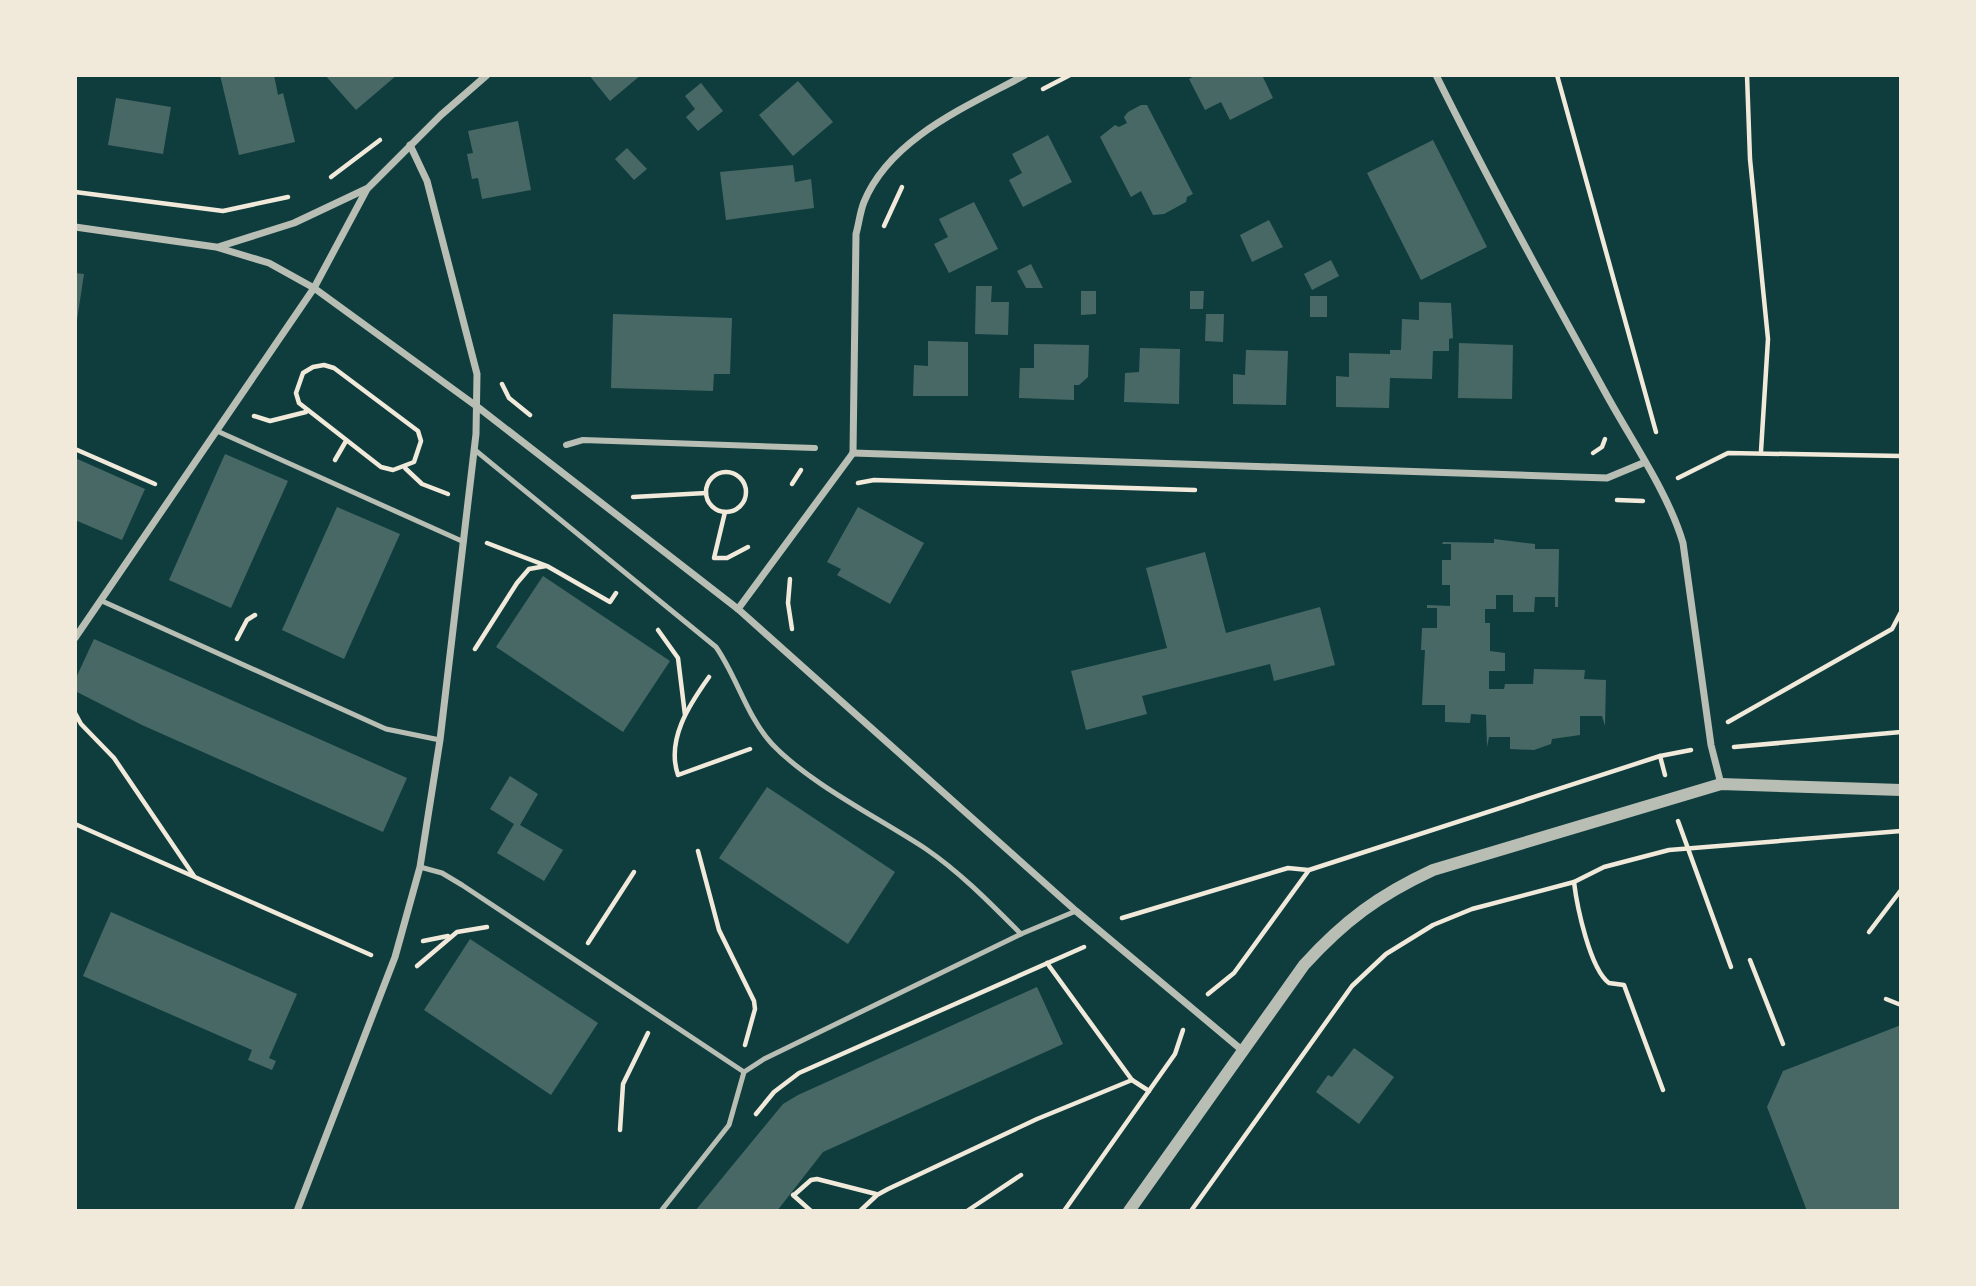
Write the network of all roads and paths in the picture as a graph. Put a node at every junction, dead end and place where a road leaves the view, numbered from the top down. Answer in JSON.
{"nodes":[{"id":1,"x":487,"y":75,"type":"edge"},
{"id":2,"x":1025,"y":75,"type":"edge"},
{"id":3,"x":1070,"y":75,"type":"edge"},
{"id":4,"x":1436,"y":75,"type":"edge"},
{"id":5,"x":1557,"y":75,"type":"edge"},
{"id":6,"x":1747,"y":75,"type":"edge"},
{"id":7,"x":1037,"y":93,"type":"dead end"},
{"id":8,"x":390,"y":131,"type":"dead end"},
{"id":9,"x":410,"y":145,"type":"junction"},
{"id":10,"x":905,"y":183,"type":"dead end"},
{"id":11,"x":321,"y":184,"type":"dead end"},
{"id":12,"x":367,"y":189,"type":"junction"},
{"id":13,"x":75,"y":192,"type":"edge"},
{"id":14,"x":296,"y":194,"type":"dead end"},
{"id":15,"x":75,"y":227,"type":"edge"},
{"id":16,"x":881,"y":237,"type":"dead end"},
{"id":17,"x":216,"y":247,"type":"junction"},
{"id":18,"x":314,"y":288,"type":"junction"},
{"id":19,"x":499,"y":374,"type":"dead end"},
{"id":20,"x":234,"y":405,"type":"junction"},
{"id":21,"x":479,"y":408,"type":"junction"},
{"id":22,"x":306,"y":412,"type":"junction"},
{"id":23,"x":217,"y":431,"type":"junction"},
{"id":24,"x":1604,"y":431,"type":"dead end"},
{"id":25,"x":1653,"y":438,"type":"dead end"},
{"id":26,"x":346,"y":441,"type":"junction"},
{"id":27,"x":566,"y":445,"type":"joint"},
{"id":28,"x":815,"y":448,"type":"dead end"},
{"id":29,"x":75,"y":449,"type":"edge"},
{"id":30,"x":475,"y":450,"type":"junction"},
{"id":31,"x":1761,"y":451,"type":"junction"},
{"id":32,"x":853,"y":453,"type":"junction"},
{"id":33,"x":1586,"y":454,"type":"dead end"},
{"id":34,"x":1900,"y":456,"type":"edge"},
{"id":35,"x":1643,"y":463,"type":"junction"},
{"id":36,"x":405,"y":468,"type":"junction"},
{"id":37,"x":329,"y":470,"type":"dead end"},
{"id":38,"x":451,"y":481,"type":"dead end"},
{"id":39,"x":852,"y":484,"type":"dead end"},
{"id":40,"x":160,"y":486,"type":"dead end"},
{"id":41,"x":1659,"y":489,"type":"junction"},
{"id":42,"x":1196,"y":490,"type":"dead end"},
{"id":43,"x":706,"y":493,"type":"junction"},
{"id":44,"x":450,"y":494,"type":"junction"},
{"id":45,"x":633,"y":497,"type":"dead end"},
{"id":46,"x":1613,"y":500,"type":"dead end"},
{"id":47,"x":1651,"y":503,"type":"dead end"},
{"id":48,"x":725,"y":512,"type":"junction"},
{"id":49,"x":446,"y":533,"type":"junction"},
{"id":50,"x":464,"y":542,"type":"junction"},
{"id":51,"x":487,"y":543,"type":"dead end"},
{"id":52,"x":748,"y":547,"type":"dead end"},
{"id":53,"x":547,"y":566,"type":"junction"},
{"id":54,"x":796,"y":569,"type":"dead end"},
{"id":55,"x":650,"y":592,"type":"junction"},
{"id":56,"x":102,"y":601,"type":"junction"},
{"id":57,"x":610,"y":602,"type":"dead end"},
{"id":58,"x":738,"y":609,"type":"junction"},
{"id":59,"x":1901,"y":612,"type":"edge"},
{"id":60,"x":794,"y":626,"type":"dead end"},
{"id":61,"x":75,"y":638,"type":"edge"},
{"id":62,"x":473,"y":651,"type":"dead end"},
{"id":63,"x":723,"y":657,"type":"junction"},
{"id":64,"x":75,"y":713,"type":"edge"},
{"id":65,"x":685,"y":715,"type":"junction"},
{"id":66,"x":1725,"y":724,"type":"dead end"},
{"id":67,"x":1901,"y":732,"type":"edge"},
{"id":68,"x":440,"y":740,"type":"junction"},
{"id":69,"x":1711,"y":745,"type":"junction"},
{"id":70,"x":1729,"y":748,"type":"dead end"},
{"id":71,"x":778,"y":750,"type":"junction"},
{"id":72,"x":1660,"y":756,"type":"dead end"},
{"id":73,"x":1721,"y":784,"type":"junction"},
{"id":74,"x":1901,"y":790,"type":"edge"},
{"id":75,"x":75,"y":824,"type":"edge"},
{"id":76,"x":1901,"y":831,"type":"edge"},
{"id":77,"x":1685,"y":848,"type":"junction"},
{"id":78,"x":698,"y":851,"type":"dead end"},
{"id":79,"x":420,"y":867,"type":"junction"},
{"id":80,"x":1309,"y":870,"type":"dead end"},
{"id":81,"x":634,"y":872,"type":"dead end"},
{"id":82,"x":194,"y":877,"type":"junction"},
{"id":83,"x":1574,"y":882,"type":"junction"},
{"id":84,"x":1901,"y":890,"type":"edge"},
{"id":85,"x":1076,"y":911,"type":"junction"},
{"id":86,"x":1122,"y":918,"type":"dead end"},
{"id":87,"x":533,"y":932,"type":"junction"},
{"id":88,"x":1869,"y":932,"type":"dead end"},
{"id":89,"x":1021,"y":934,"type":"junction"},
{"id":90,"x":453,"y":935,"type":"junction"},
{"id":91,"x":423,"y":941,"type":"dead end"},
{"id":92,"x":379,"y":948,"type":"dead end"},
{"id":93,"x":1093,"y":954,"type":"dead end"},
{"id":94,"x":1750,"y":960,"type":"dead end"},
{"id":95,"x":576,"y":961,"type":"junction"},
{"id":96,"x":1047,"y":963,"type":"junction"},
{"id":97,"x":1731,"y":967,"type":"dead end"},
{"id":98,"x":414,"y":969,"type":"dead end"},
{"id":99,"x":1886,"y":999,"type":"dead end"},
{"id":100,"x":1901,"y":1004,"type":"edge"},
{"id":101,"x":652,"y":1012,"type":"junction"},
{"id":102,"x":751,"y":1016,"type":"dead end"},
{"id":103,"x":1172,"y":1024,"type":"dead end"},
{"id":104,"x":1182,"y":1032,"type":"dead end"},
{"id":105,"x":1783,"y":1044,"type":"dead end"},
{"id":106,"x":1243,"y":1051,"type":"junction"},
{"id":107,"x":744,"y":1072,"type":"junction"},
{"id":108,"x":1132,"y":1080,"type":"junction"},
{"id":109,"x":1663,"y":1090,"type":"dead end"},
{"id":110,"x":1149,"y":1091,"type":"dead end"},
{"id":111,"x":749,"y":1122,"type":"dead end"},
{"id":112,"x":620,"y":1129,"type":"dead end"},
{"id":113,"x":1021,"y":1175,"type":"dead end"},
{"id":114,"x":877,"y":1195,"type":"junction"},
{"id":115,"x":297,"y":1211,"type":"edge"},
{"id":116,"x":660,"y":1211,"type":"edge"},
{"id":117,"x":811,"y":1211,"type":"edge"},
{"id":118,"x":860,"y":1211,"type":"edge"},
{"id":119,"x":967,"y":1211,"type":"edge"},
{"id":120,"x":1129,"y":1211,"type":"edge"},
{"id":121,"x":1191,"y":1211,"type":"edge"}],
"edges":[{"from":1,"to":9,"type":"street"},
{"from":2,"to":32,"type":"street"},
{"from":3,"to":7,"type":"path"},
{"from":4,"to":35,"type":"street"},
{"from":5,"to":25,"type":"path"},
{"from":6,"to":31,"type":"path"},
{"from":8,"to":11,"type":"path"},
{"from":9,"to":12,"type":"street"},
{"from":9,"to":21,"type":"street"},
{"from":10,"to":16,"type":"path"},
{"from":12,"to":17,"type":"street"},
{"from":12,"to":18,"type":"street"},
{"from":13,"to":14,"type":"path"},
{"from":15,"to":17,"type":"street"},
{"from":17,"to":18,"type":"street"},
{"from":18,"to":20,"type":"street"},
{"from":18,"to":21,"type":"street"},
{"from":19,"to":27,"type":"path"},
{"from":20,"to":22,"type":"path"},
{"from":20,"to":23,"type":"street"},
{"from":21,"to":30,"type":"street"},
{"from":21,"to":58,"type":"street"},
{"from":22,"to":26,"type":"path"},
{"from":22,"to":36,"type":"path"},
{"from":23,"to":49,"type":"lane"},
{"from":23,"to":56,"type":"street"},
{"from":24,"to":33,"type":"path"},
{"from":26,"to":36,"type":"path"},
{"from":26,"to":37,"type":"path"},
{"from":27,"to":28,"type":"street"},
{"from":29,"to":40,"type":"path"},
{"from":30,"to":50,"type":"street"},
{"from":30,"to":55,"type":"lane"},
{"from":31,"to":34,"type":"path"},
{"from":31,"to":41,"type":"path"},
{"from":32,"to":35,"type":"street"},
{"from":32,"to":58,"type":"street"},
{"from":35,"to":41,"type":"street"},
{"from":36,"to":44,"type":"path"},
{"from":38,"to":44,"type":"path"},
{"from":39,"to":42,"type":"path"},
{"from":41,"to":69,"type":"street"},
{"from":43,"to":45,"type":"path"},
{"from":43,"to":48,"type":"path"},
{"from":43,"to":48,"type":"path"},
{"from":44,"to":49,"type":"path"},
{"from":46,"to":47,"type":"path"},
{"from":48,"to":52,"type":"path"},
{"from":49,"to":50,"type":"lane"},
{"from":50,"to":68,"type":"street"},
{"from":51,"to":53,"type":"path"},
{"from":53,"to":57,"type":"path"},
{"from":53,"to":62,"type":"path"},
{"from":54,"to":60,"type":"path"},
{"from":55,"to":63,"type":"lane"},
{"from":55,"to":65,"type":"path"},
{"from":56,"to":61,"type":"street"},
{"from":56,"to":68,"type":"lane"},
{"from":58,"to":85,"type":"street"},
{"from":59,"to":66,"type":"path"},
{"from":63,"to":65,"type":"path"},
{"from":63,"to":71,"type":"lane"},
{"from":64,"to":82,"type":"path"},
{"from":65,"to":71,"type":"path"},
{"from":67,"to":70,"type":"path"},
{"from":68,"to":79,"type":"street"},
{"from":69,"to":72,"type":"path"},
{"from":69,"to":73,"type":"street"},
{"from":71,"to":89,"type":"lane"},
{"from":73,"to":74,"type":"street"},
{"from":73,"to":106,"type":"street"},
{"from":75,"to":82,"type":"path"},
{"from":76,"to":77,"type":"path"},
{"from":77,"to":83,"type":"path"},
{"from":77,"to":97,"type":"path"},
{"from":78,"to":102,"type":"path"},
{"from":79,"to":87,"type":"lane"},
{"from":79,"to":115,"type":"street"},
{"from":80,"to":86,"type":"path"},
{"from":81,"to":95,"type":"path"},
{"from":82,"to":92,"type":"path"},
{"from":83,"to":109,"type":"path"},
{"from":83,"to":121,"type":"path"},
{"from":84,"to":88,"type":"path"},
{"from":85,"to":89,"type":"lane"},
{"from":85,"to":106,"type":"street"},
{"from":87,"to":90,"type":"path"},
{"from":87,"to":95,"type":"lane"},
{"from":89,"to":107,"type":"lane"},
{"from":90,"to":91,"type":"path"},
{"from":90,"to":98,"type":"path"},
{"from":93,"to":96,"type":"path"},
{"from":94,"to":105,"type":"path"},
{"from":95,"to":101,"type":"lane"},
{"from":96,"to":108,"type":"path"},
{"from":96,"to":111,"type":"path"},
{"from":99,"to":100,"type":"path"},
{"from":101,"to":107,"type":"lane"},
{"from":101,"to":112,"type":"path"},
{"from":103,"to":104,"type":"path"},
{"from":106,"to":120,"type":"street"},
{"from":107,"to":116,"type":"lane"},
{"from":108,"to":110,"type":"path"},
{"from":108,"to":114,"type":"path"},
{"from":113,"to":119,"type":"path"},
{"from":114,"to":117,"type":"path"},
{"from":114,"to":118,"type":"path"}]}
